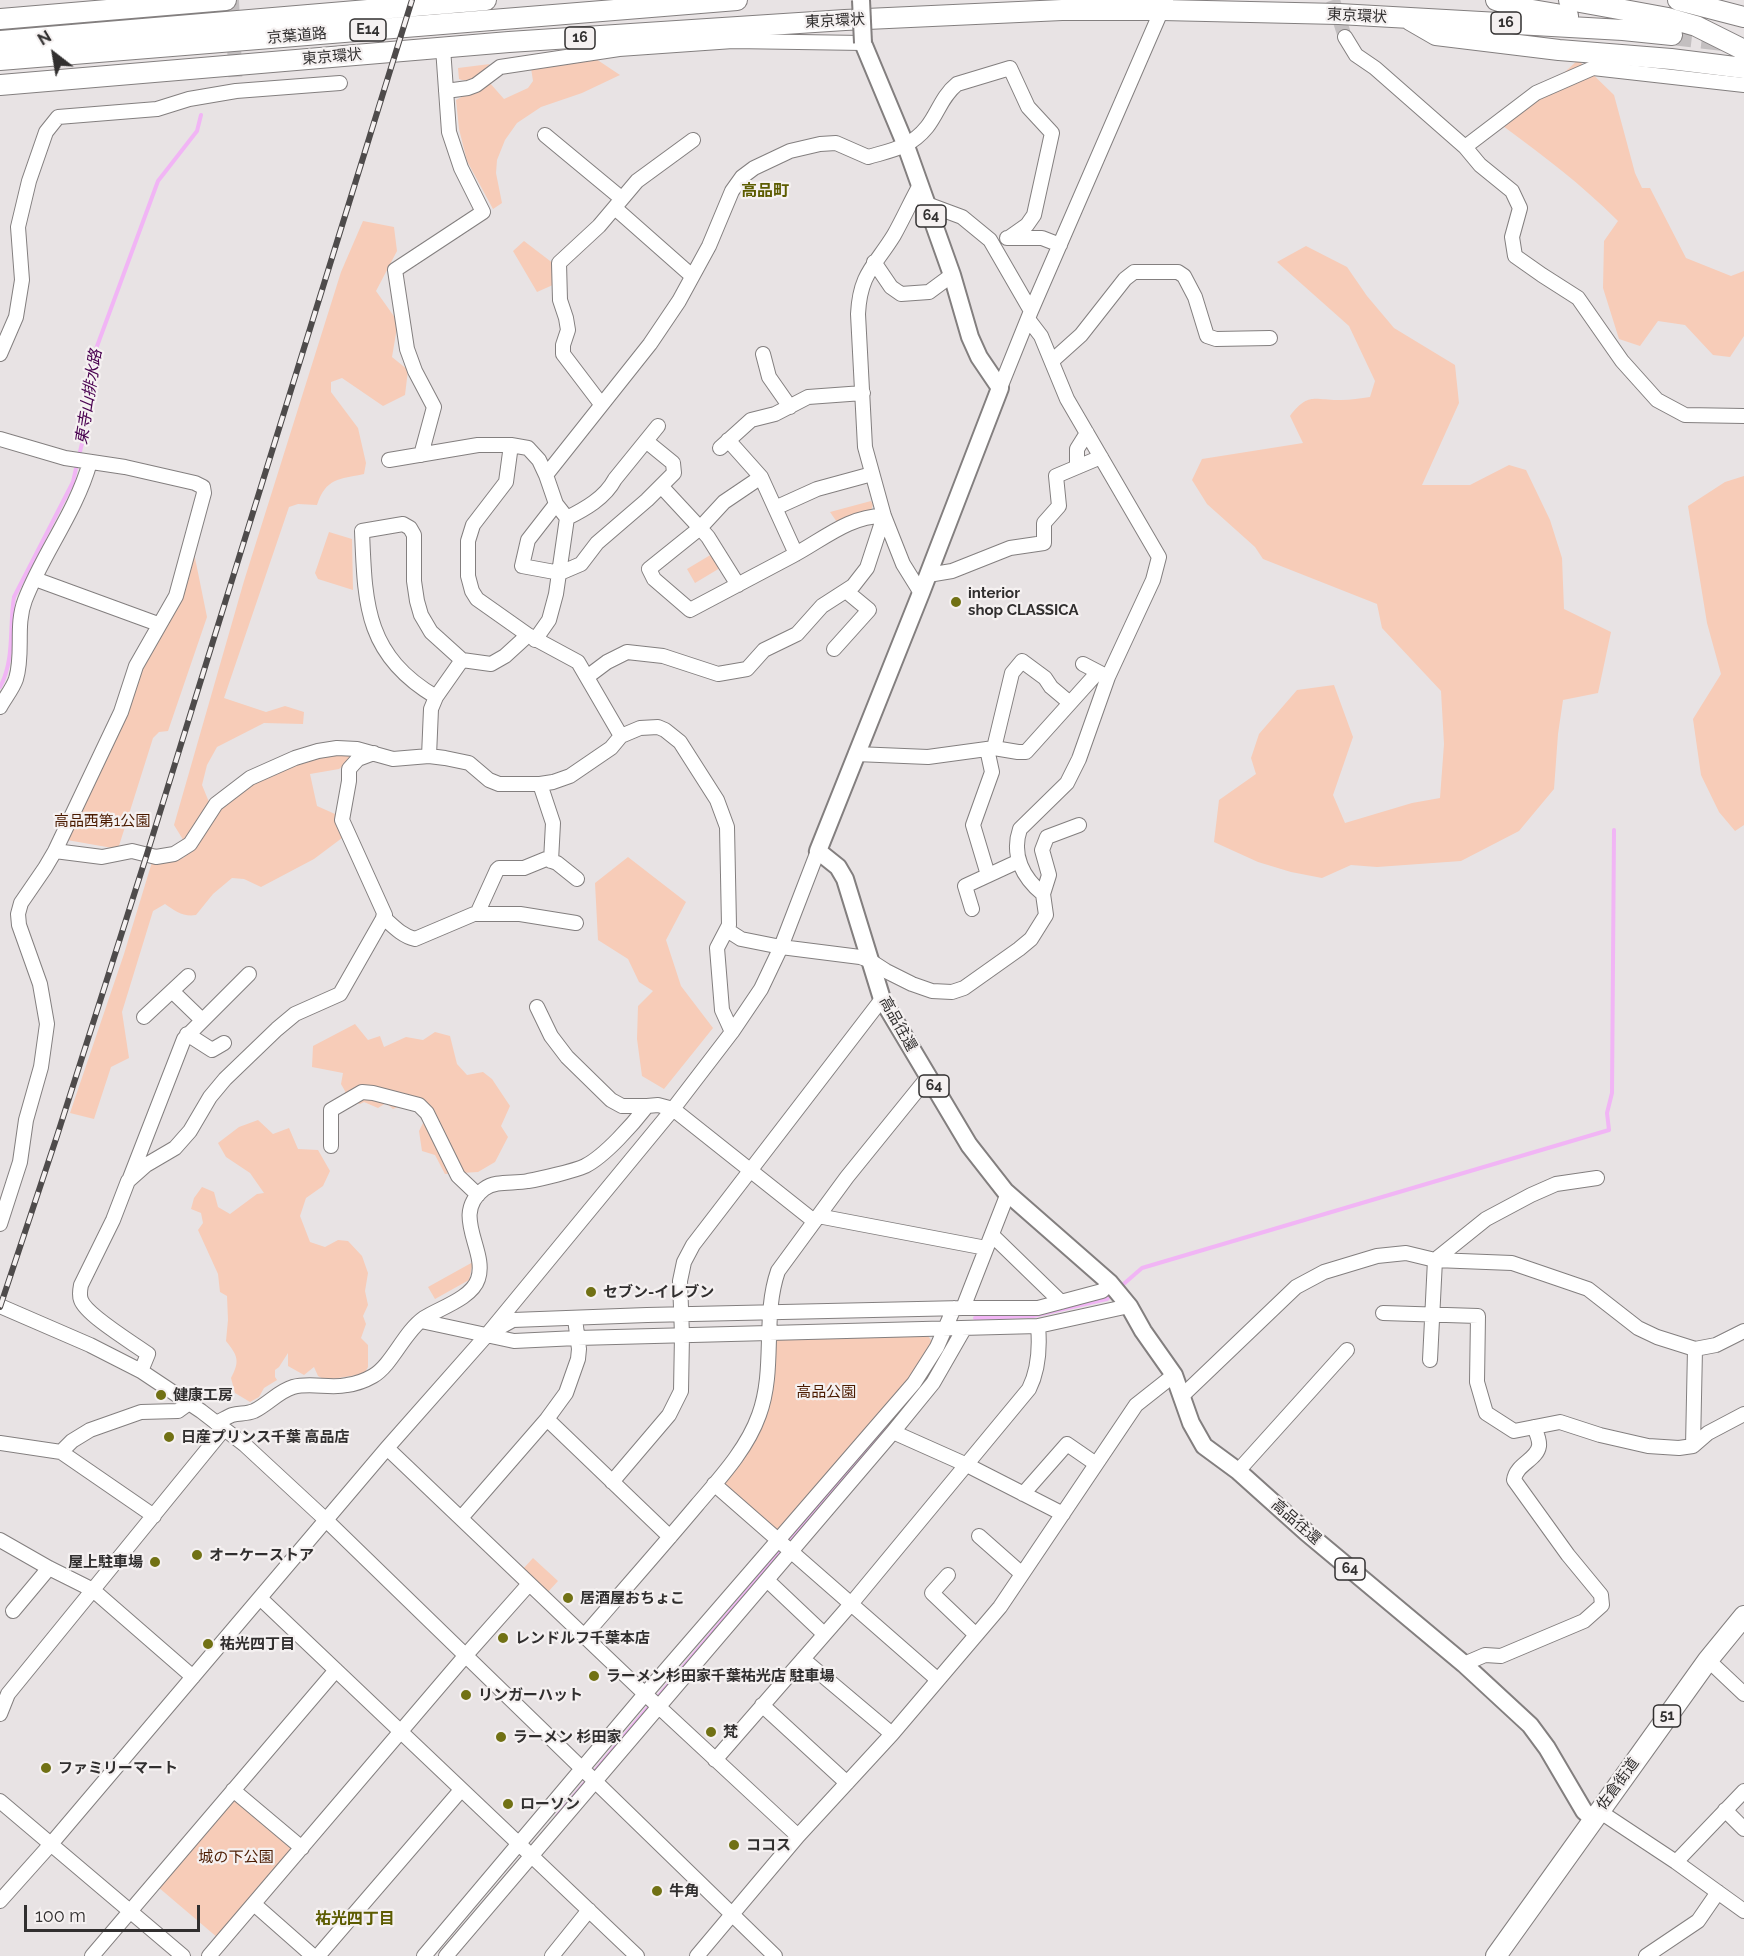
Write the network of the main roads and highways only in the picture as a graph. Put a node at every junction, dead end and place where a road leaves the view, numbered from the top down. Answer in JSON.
{"nodes":[{"id":1,"x":226,"y":0,"type":"edge"},
{"id":2,"x":486,"y":0,"type":"edge"},
{"id":3,"x":737,"y":0,"type":"edge"},
{"id":4,"x":861,"y":0,"type":"edge"},
{"id":5,"x":1496,"y":0,"type":"edge"},
{"id":6,"x":1569,"y":0,"type":"edge"},
{"id":7,"x":1678,"y":0,"type":"edge"},
{"id":8,"x":1164,"y":5,"type":"edge"},
{"id":9,"x":1744,"y":17,"type":"edge"},
{"id":10,"x":1406,"y":18,"type":"junction"},
{"id":11,"x":0,"y":19,"type":"edge"},
{"id":12,"x":1623,"y":30,"type":"junction"},
{"id":13,"x":1672,"y":34,"type":"tunnel mouth"},
{"id":14,"x":0,"y":41,"type":"edge"},
{"id":15,"x":1744,"y":50,"type":"edge"},
{"id":16,"x":0,"y":60,"type":"edge"},
{"id":17,"x":1744,"y":69,"type":"edge"},
{"id":18,"x":0,"y":86,"type":"edge"},
{"id":19,"x":1744,"y":1616,"type":"edge"},
{"id":20,"x":1600,"y":1816,"type":"junction"},
{"id":21,"x":1496,"y":1956,"type":"edge"}],
"edges":[{"from":1,"to":11,"type":"highway"},
{"from":2,"to":14,"type":"highway","name":"京葉道路","number":"E14"},
{"from":3,"to":16,"type":"highway","name":"京葉道路","number":"E14"},
{"from":4,"to":20,"type":"main road","name":"高品往還","number":"64","bridge":true},
{"from":5,"to":12,"type":"highway"},
{"from":6,"to":15,"type":"highway"},
{"from":7,"to":9,"type":"highway"},
{"from":8,"to":10,"type":"highway","name":"東京環状","number":"16"},
{"from":8,"to":18,"type":"highway","name":"東京環状","number":"16"},
{"from":10,"to":12,"type":"highway","name":"東京環状","number":"16"},
{"from":10,"to":17,"type":"highway"},
{"from":12,"to":13,"type":"highway","name":"東京環状","number":"16"},
{"from":19,"to":20,"type":"highway","name":"佐倉街道","number":"51"},
{"from":20,"to":21,"type":"highway","name":"佐倉街道","number":"51"}]}
